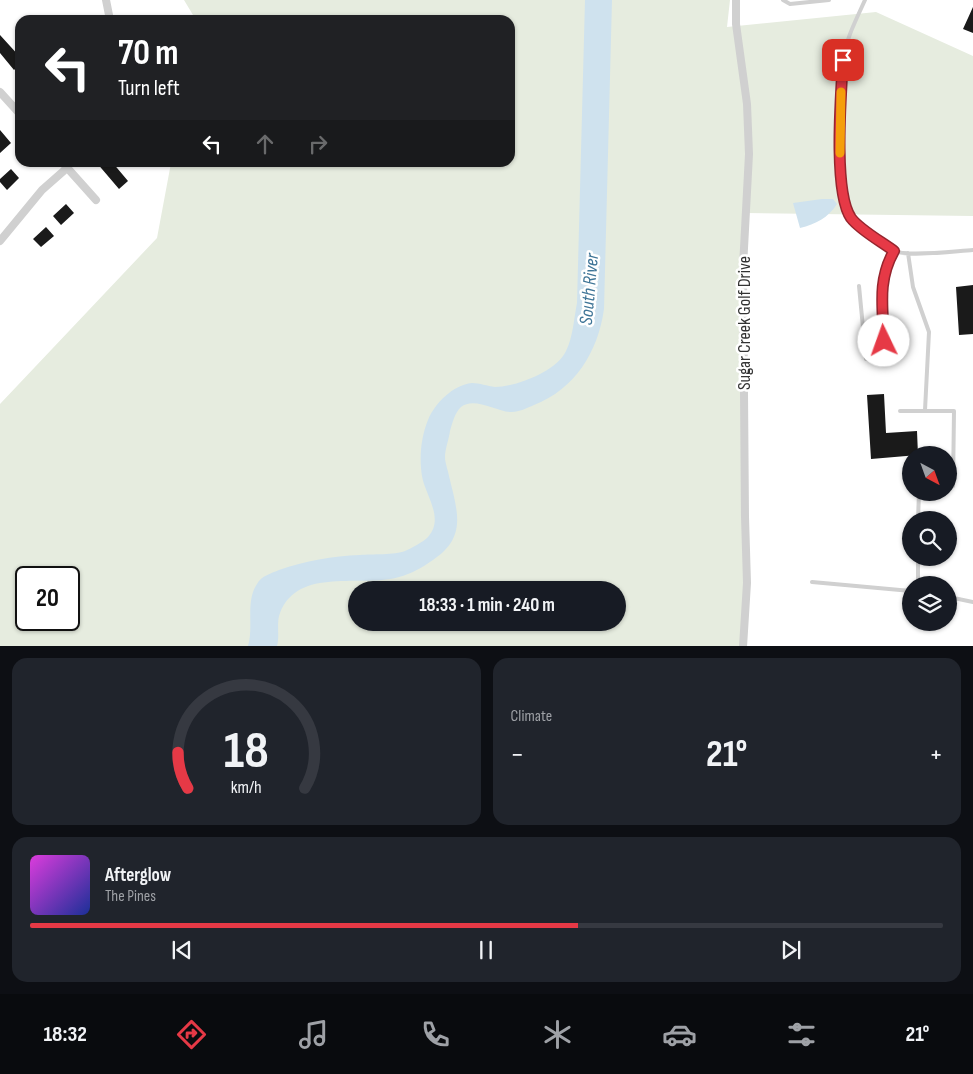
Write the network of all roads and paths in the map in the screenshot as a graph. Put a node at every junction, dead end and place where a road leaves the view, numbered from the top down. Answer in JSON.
{"nodes":[{"id":1,"x":106,"y":0,"type":"edge"},
{"id":2,"x":736,"y":0,"type":"edge"},
{"id":3,"x":783,"y":0,"type":"edge"},
{"id":4,"x":822,"y":0,"type":"edge"},
{"id":5,"x":829,"y":0,"type":"edge"},
{"id":6,"x":865,"y":0,"type":"edge"},
{"id":7,"x":109,"y":15,"type":"edge"},
{"id":8,"x":0,"y":92,"type":"edge"},
{"id":9,"x":15,"y":108,"type":"edge"},
{"id":10,"x":62,"y":167,"type":"edge"},
{"id":11,"x":66,"y":167,"type":"edge"},
{"id":12,"x":96,"y":200,"type":"dead end"},
{"id":13,"x":0,"y":241,"type":"edge"},
{"id":14,"x":973,"y":250,"type":"edge"},
{"id":15,"x":894,"y":251,"type":"junction"},
{"id":16,"x":908,"y":253,"type":"junction"},
{"id":17,"x":859,"y":286,"type":"dead end"},
{"id":18,"x":925,"y":410,"type":"junction"},
{"id":19,"x":900,"y":411,"type":"dead end"},
{"id":20,"x":954,"y":446,"type":"edge"},
{"id":21,"x":812,"y":582,"type":"dead end"},
{"id":22,"x":902,"y":590,"type":"edge"},
{"id":23,"x":957,"y":599,"type":"edge"},
{"id":24,"x":973,"y":602,"type":"edge"},
{"id":25,"x":743,"y":646,"type":"edge"}],
"edges":[{"from":1,"to":7,"type":"street"},
{"from":2,"to":25,"type":"street","name":"Sugar Creek Golf Drive"},
{"from":3,"to":4,"type":"lane"},
{"from":4,"to":5,"type":"lane"},
{"from":6,"to":15,"type":"lane"},
{"from":8,"to":9,"type":"street"},
{"from":10,"to":13,"type":"street"},
{"from":11,"to":12,"type":"street"},
{"from":14,"to":16,"type":"lane"},
{"from":15,"to":16,"type":"lane"},
{"from":15,"to":17,"type":"lane"},
{"from":16,"to":18,"type":"lane"},
{"from":18,"to":19,"type":"lane"},
{"from":18,"to":20,"type":"lane"},
{"from":21,"to":22,"type":"lane"},
{"from":23,"to":24,"type":"lane"}]}
